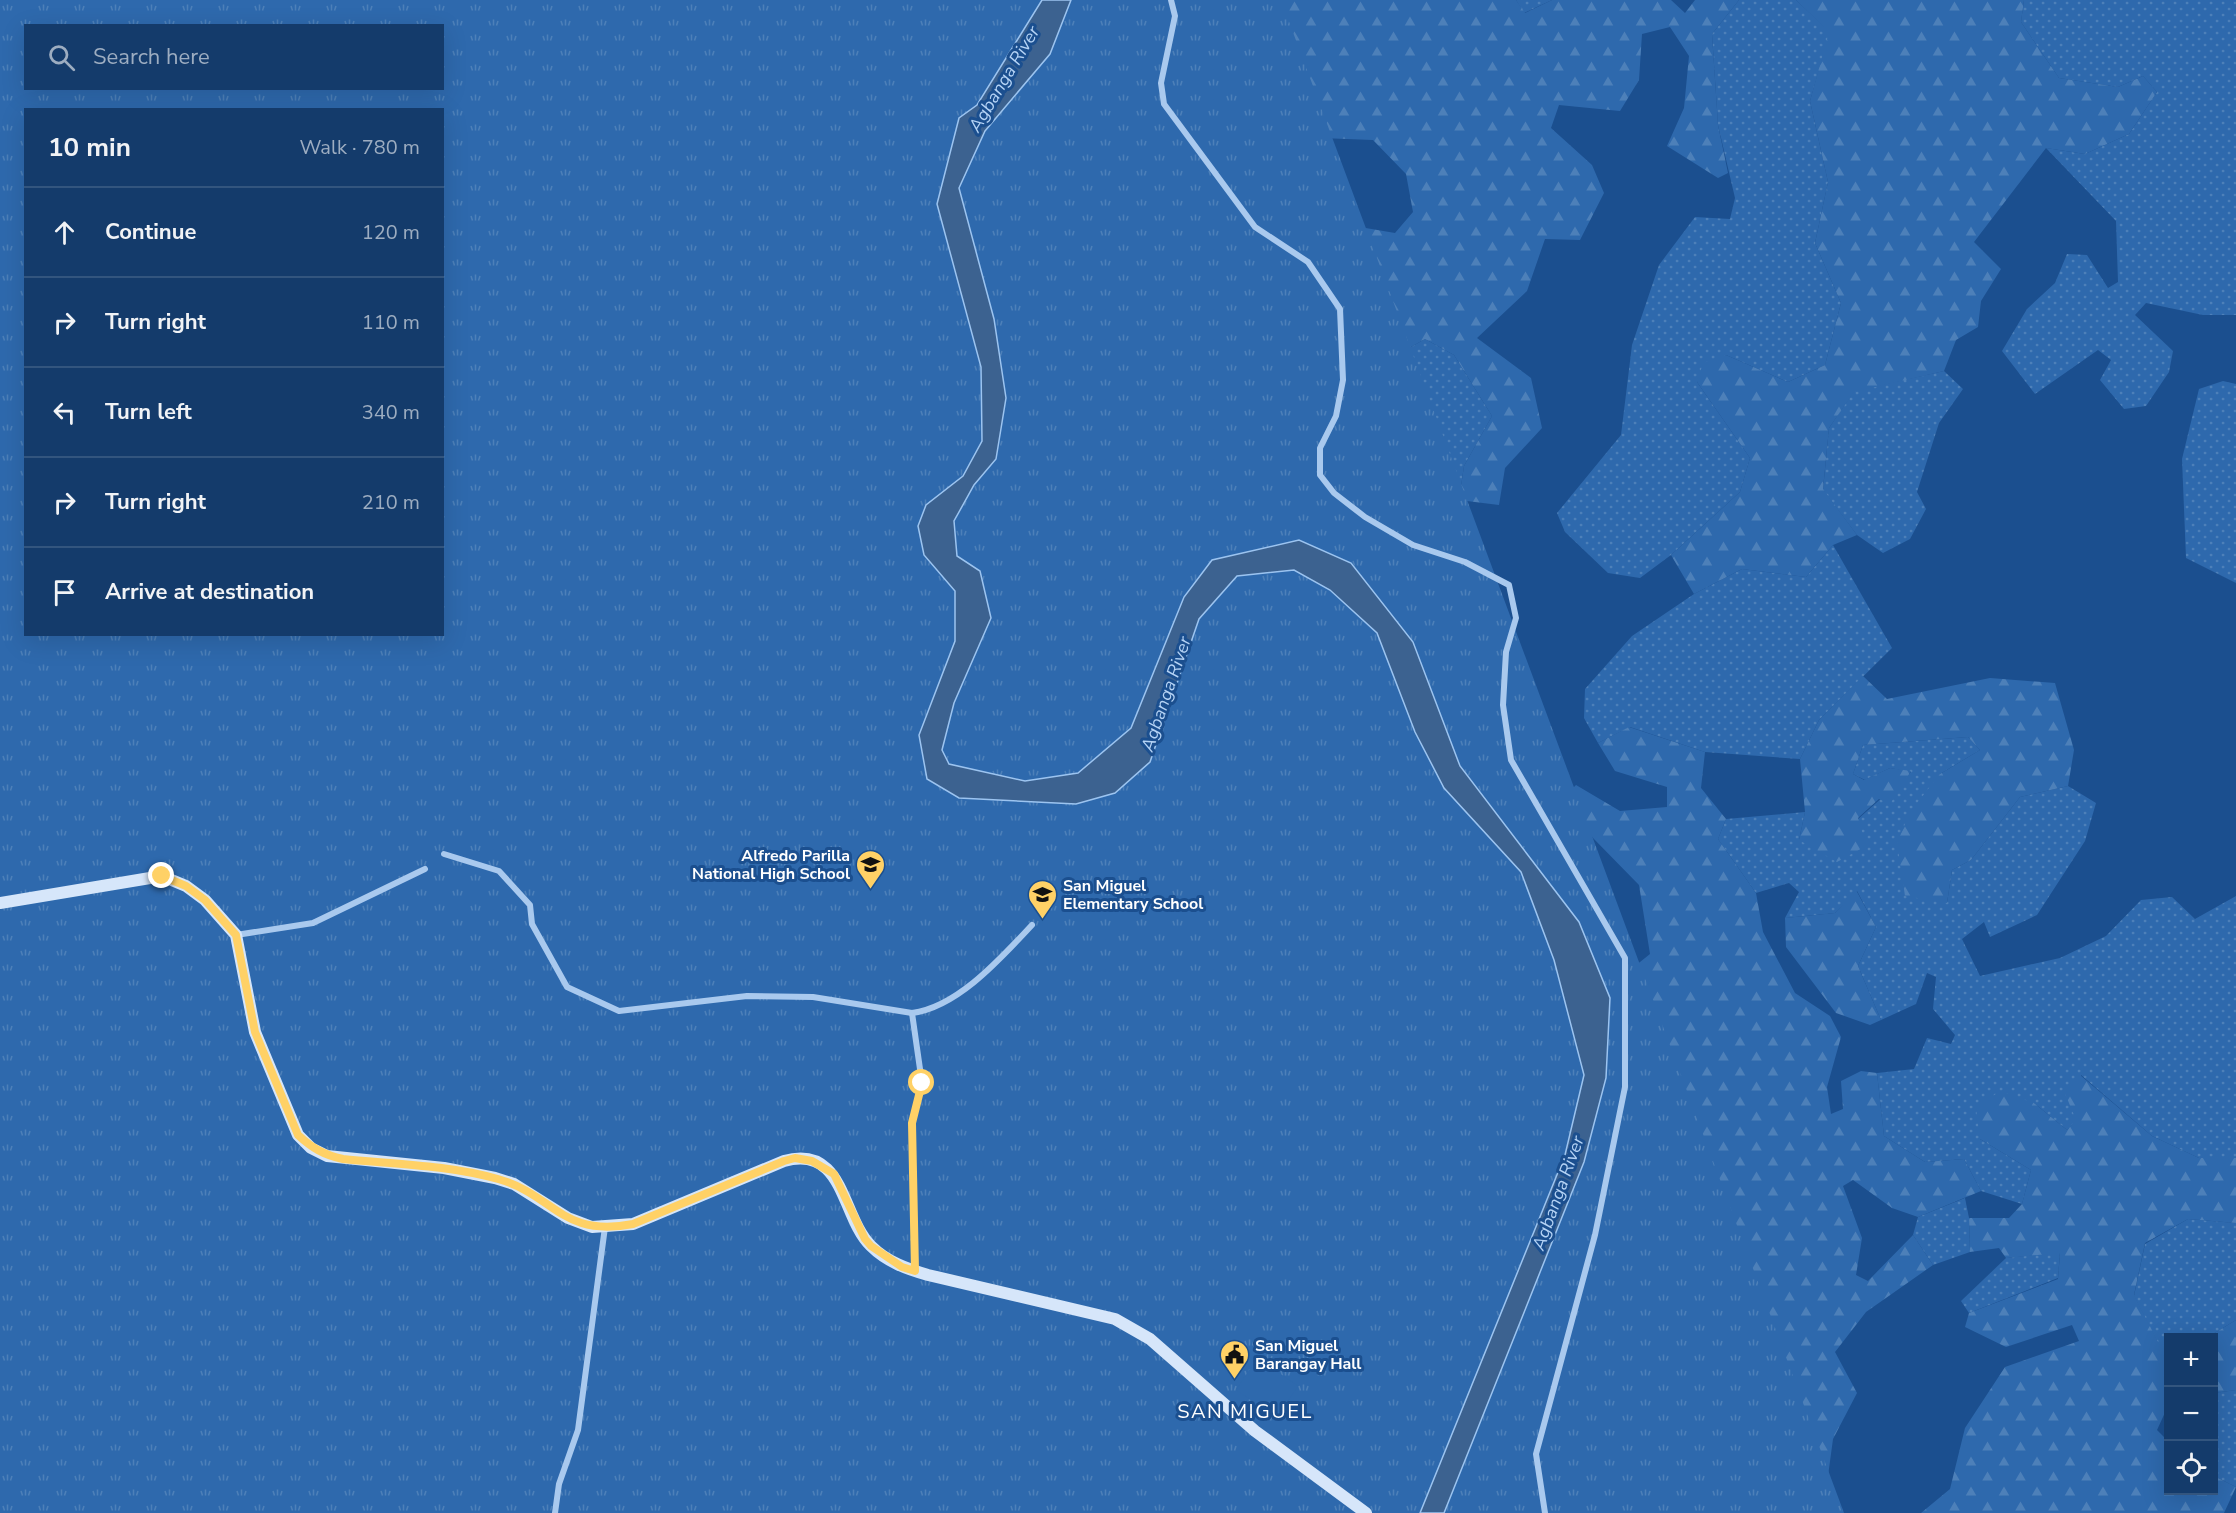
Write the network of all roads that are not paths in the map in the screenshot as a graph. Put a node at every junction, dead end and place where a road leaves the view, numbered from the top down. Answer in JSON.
{"nodes":[{"id":1,"x":1171,"y":0,"type":"edge"},
{"id":2,"x":444,"y":854,"type":"dead end"},
{"id":3,"x":425,"y":869,"type":"dead end"},
{"id":4,"x":0,"y":903,"type":"edge"},
{"id":5,"x":1032,"y":926,"type":"dead end"},
{"id":6,"x":236,"y":935,"type":"junction"},
{"id":7,"x":912,"y":1013,"type":"junction"},
{"id":8,"x":605,"y":1227,"type":"junction"},
{"id":9,"x":915,"y":1271,"type":"junction"},
{"id":10,"x":1364,"y":1512,"type":"edge"},
{"id":11,"x":555,"y":1513,"type":"edge"},
{"id":12,"x":1545,"y":1513,"type":"edge"}],
"edges":[{"from":1,"to":12,"type":"street"},
{"from":2,"to":7,"type":"street"},
{"from":3,"to":6,"type":"street"},
{"from":4,"to":6,"type":"main road"},
{"from":5,"to":7,"type":"street"},
{"from":6,"to":8,"type":"main road"},
{"from":7,"to":9,"type":"street"},
{"from":8,"to":9,"type":"main road"},
{"from":8,"to":11,"type":"street"},
{"from":9,"to":10,"type":"main road"}]}
